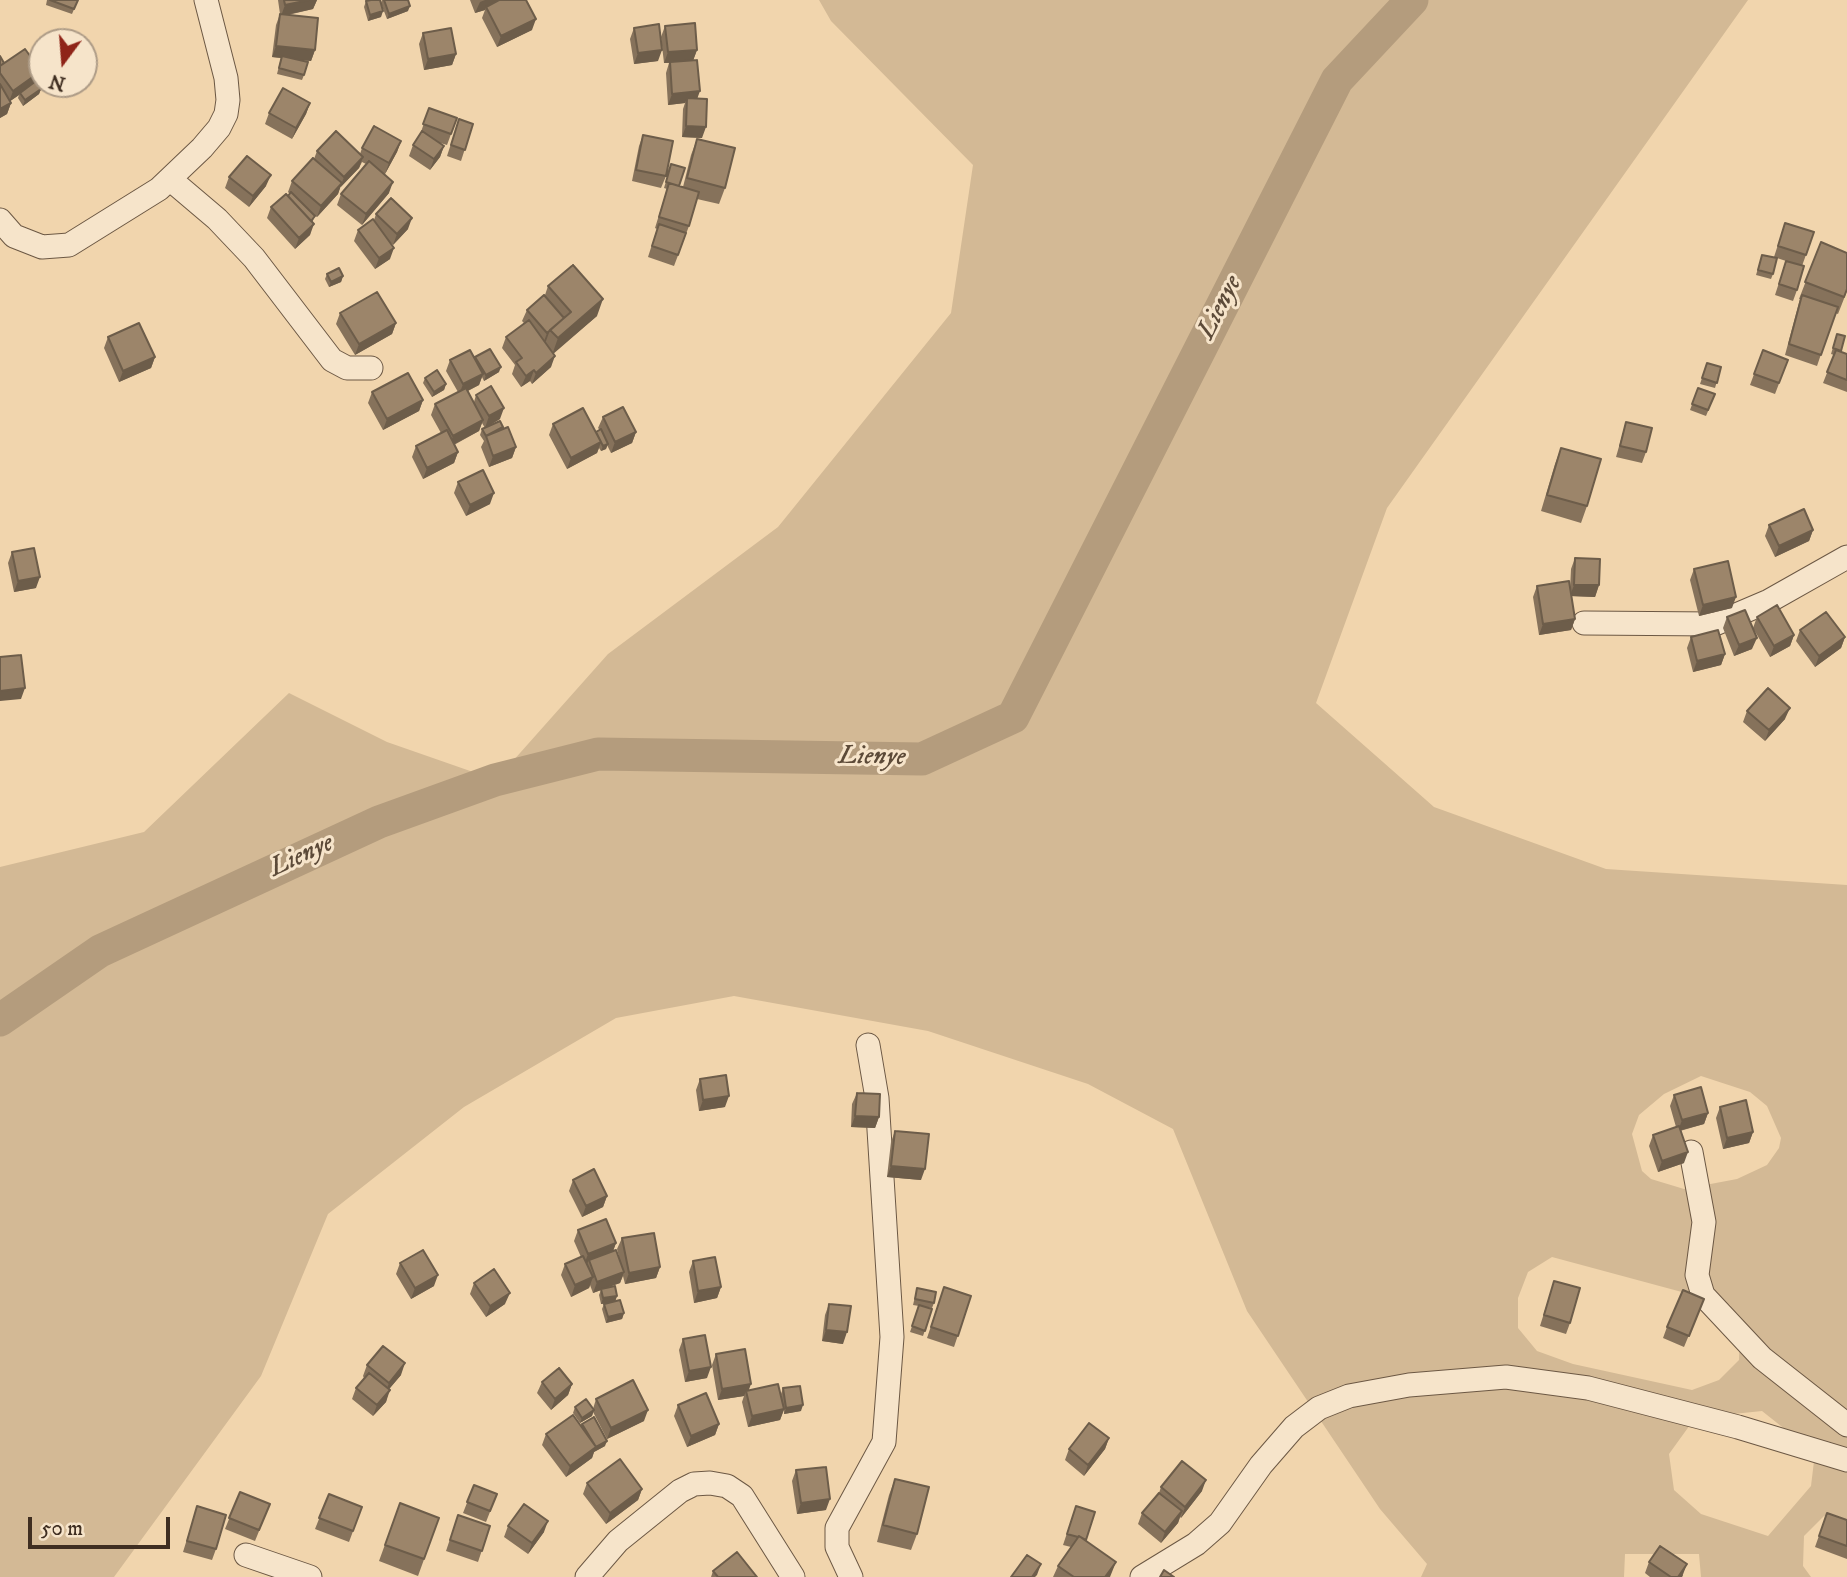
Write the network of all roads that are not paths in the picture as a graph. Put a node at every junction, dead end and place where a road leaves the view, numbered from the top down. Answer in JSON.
{"nodes":[{"id":1,"x":206,"y":0,"type":"edge"},
{"id":2,"x":171,"y":180,"type":"junction"},
{"id":3,"x":0,"y":220,"type":"edge"},
{"id":4,"x":371,"y":369,"type":"dead end"},
{"id":5,"x":1847,"y":557,"type":"edge"},
{"id":6,"x":1584,"y":622,"type":"dead end"},
{"id":7,"x":868,"y":1045,"type":"dead end"},
{"id":8,"x":1691,"y":1152,"type":"edge"},
{"id":9,"x":1847,"y":1425,"type":"edge"},
{"id":10,"x":1847,"y":1460,"type":"edge"},
{"id":11,"x":246,"y":1555,"type":"dead end"},
{"id":12,"x":310,"y":1577,"type":"edge"},
{"id":13,"x":587,"y":1577,"type":"edge"},
{"id":14,"x":793,"y":1577,"type":"edge"},
{"id":15,"x":852,"y":1577,"type":"edge"},
{"id":16,"x":1142,"y":1577,"type":"edge"}],
"edges":[{"from":1,"to":2,"type":"street"},
{"from":2,"to":3,"type":"street"},
{"from":2,"to":4,"type":"street"},
{"from":5,"to":6,"type":"street"},
{"from":7,"to":15,"type":"street"},
{"from":8,"to":9,"type":"street"},
{"from":10,"to":16,"type":"street"},
{"from":11,"to":12,"type":"street"},
{"from":13,"to":14,"type":"street"}]}
